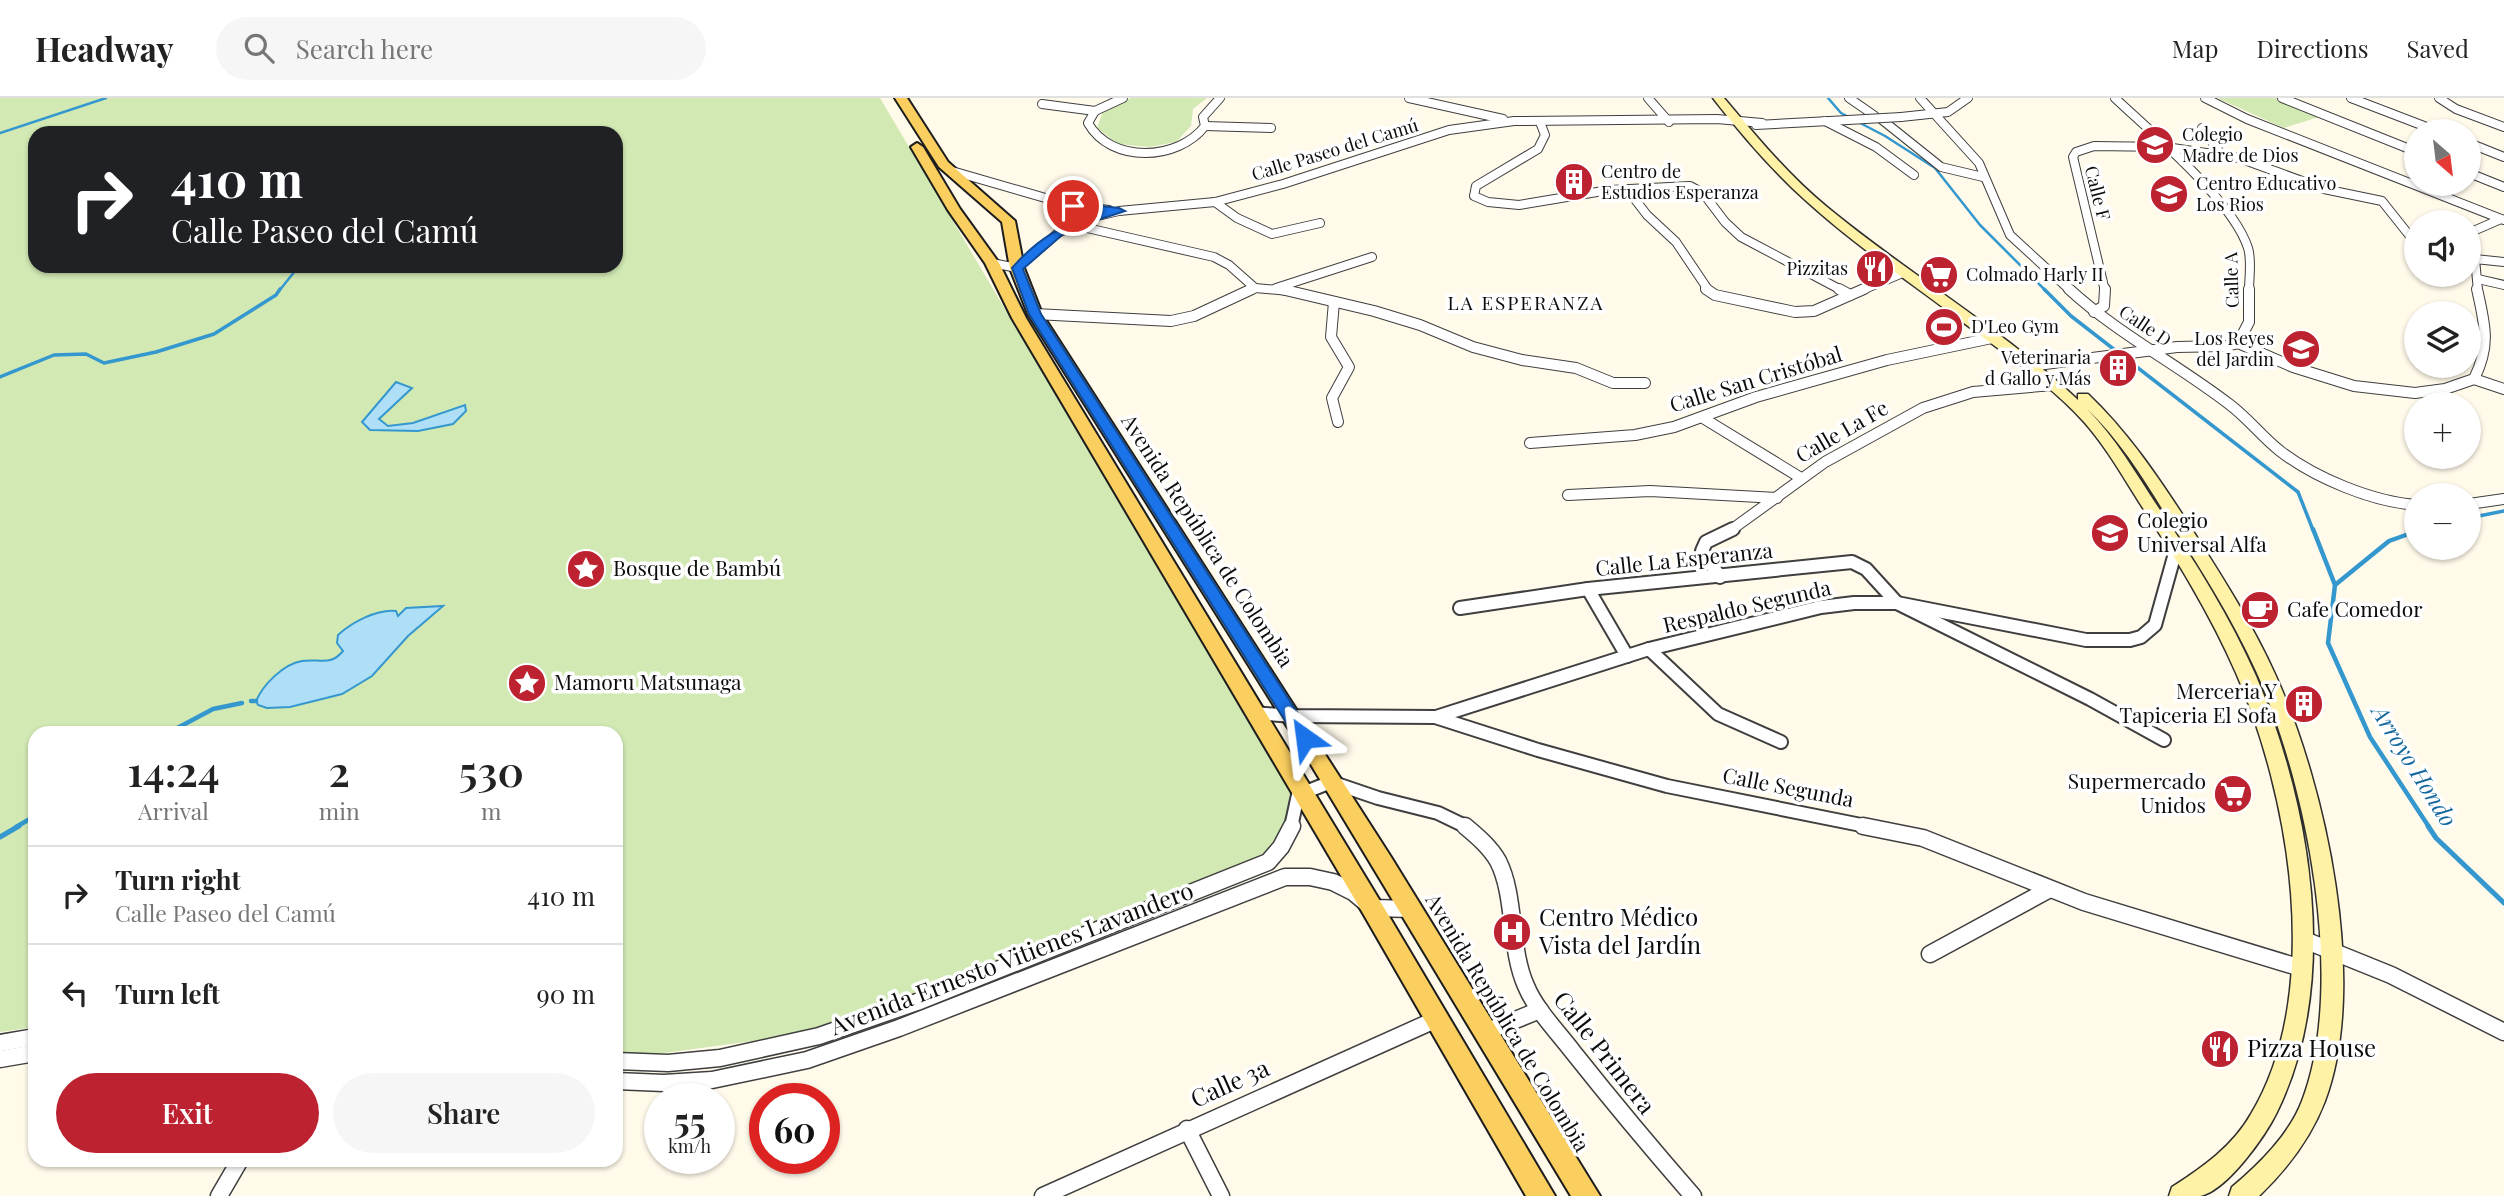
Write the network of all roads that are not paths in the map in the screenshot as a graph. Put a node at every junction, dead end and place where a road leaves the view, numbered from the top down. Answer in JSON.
{"nodes":[{"id":1,"x":888,"y":98,"type":"edge"},
{"id":2,"x":901,"y":98,"type":"edge"},
{"id":3,"x":1123,"y":98,"type":"edge"},
{"id":4,"x":1228,"y":98,"type":"edge"},
{"id":5,"x":1409,"y":98,"type":"edge"},
{"id":6,"x":1648,"y":98,"type":"edge"},
{"id":7,"x":1718,"y":98,"type":"edge"},
{"id":8,"x":1730,"y":98,"type":"edge"},
{"id":9,"x":1849,"y":98,"type":"edge"},
{"id":10,"x":1920,"y":98,"type":"edge"},
{"id":11,"x":1969,"y":98,"type":"edge"},
{"id":12,"x":2115,"y":98,"type":"edge"},
{"id":13,"x":2205,"y":98,"type":"edge"},
{"id":14,"x":2282,"y":98,"type":"edge"},
{"id":15,"x":2351,"y":98,"type":"edge"},
{"id":16,"x":2439,"y":98,"type":"edge"},
{"id":17,"x":1219,"y":100,"type":"edge"},
{"id":18,"x":1042,"y":104,"type":"dead end"},
{"id":19,"x":1446,"y":107,"type":"junction"},
{"id":20,"x":1095,"y":111,"type":"junction"},
{"id":21,"x":1933,"y":116,"type":"junction"},
{"id":22,"x":2406,"y":119,"type":"edge"},
{"id":23,"x":1514,"y":121,"type":"junction"},
{"id":24,"x":1824,"y":121,"type":"junction"},
{"id":25,"x":1541,"y":122,"type":"junction"},
{"id":26,"x":1669,"y":122,"type":"junction"},
{"id":27,"x":1749,"y":123,"type":"junction"},
{"id":28,"x":1205,"y":126,"type":"junction"},
{"id":29,"x":2504,"y":127,"type":"edge"},
{"id":30,"x":1271,"y":128,"type":"dead end"},
{"id":31,"x":2202,"y":128,"type":"dead end"},
{"id":32,"x":1449,"y":130,"type":"junction"},
{"id":33,"x":2166,"y":147,"type":"junction"},
{"id":34,"x":2404,"y":147,"type":"edge"},
{"id":35,"x":2482,"y":149,"type":"edge"},
{"id":36,"x":2221,"y":154,"type":"junction"},
{"id":37,"x":2504,"y":157,"type":"edge"},
{"id":38,"x":952,"y":171,"type":"junction"},
{"id":39,"x":1914,"y":175,"type":"dead end"},
{"id":40,"x":1983,"y":177,"type":"junction"},
{"id":41,"x":2482,"y":178,"type":"edge"},
{"id":42,"x":2504,"y":187,"type":"edge"},
{"id":43,"x":1627,"y":189,"type":"junction"},
{"id":44,"x":1215,"y":202,"type":"junction"},
{"id":45,"x":1119,"y":211,"type":"junction"},
{"id":46,"x":2503,"y":220,"type":"edge"},
{"id":47,"x":988,"y":222,"type":"junction"},
{"id":48,"x":1320,"y":223,"type":"dead end"},
{"id":49,"x":1072,"y":225,"type":"junction"},
{"id":50,"x":2481,"y":228,"type":"edge"},
{"id":51,"x":2404,"y":229,"type":"edge"},
{"id":52,"x":1372,"y":257,"type":"dead end"},
{"id":53,"x":2481,"y":260,"type":"edge"},
{"id":54,"x":992,"y":262,"type":"junction"},
{"id":55,"x":2504,"y":262,"type":"edge"},
{"id":56,"x":1017,"y":268,"type":"junction"},
{"id":57,"x":1905,"y":272,"type":"junction"},
{"id":58,"x":2481,"y":280,"type":"edge"},
{"id":59,"x":2504,"y":285,"type":"edge"},
{"id":60,"x":2479,"y":287,"type":"edge"},
{"id":61,"x":1255,"y":288,"type":"junction"},
{"id":62,"x":1275,"y":288,"type":"junction"},
{"id":63,"x":1850,"y":295,"type":"junction"},
{"id":64,"x":1334,"y":302,"type":"junction"},
{"id":65,"x":2094,"y":312,"type":"junction"},
{"id":66,"x":1035,"y":314,"type":"junction"},
{"id":67,"x":1992,"y":338,"type":"junction"},
{"id":68,"x":2238,"y":343,"type":"junction"},
{"id":69,"x":2152,"y":351,"type":"junction"},
{"id":70,"x":2037,"y":365,"type":"junction"},
{"id":71,"x":2474,"y":379,"type":"junction"},
{"id":72,"x":1645,"y":383,"type":"dead end"},
{"id":73,"x":2053,"y":385,"type":"junction"},
{"id":74,"x":2504,"y":390,"type":"edge"},
{"id":75,"x":1703,"y":418,"type":"junction"},
{"id":76,"x":1338,"y":422,"type":"dead end"},
{"id":77,"x":1530,"y":443,"type":"dead end"},
{"id":78,"x":1801,"y":478,"type":"junction"},
{"id":79,"x":1568,"y":495,"type":"dead end"},
{"id":80,"x":1777,"y":498,"type":"junction"},
{"id":81,"x":2504,"y":499,"type":"edge"},
{"id":82,"x":2481,"y":502,"type":"edge"},
{"id":83,"x":2404,"y":504,"type":"edge"},
{"id":84,"x":2177,"y":546,"type":"junction"},
{"id":85,"x":1720,"y":577,"type":"junction"},
{"id":86,"x":1588,"y":589,"type":"junction"},
{"id":87,"x":1897,"y":603,"type":"junction"},
{"id":88,"x":1460,"y":608,"type":"dead end"},
{"id":89,"x":1649,"y":649,"type":"junction"},
{"id":90,"x":1627,"y":656,"type":"junction"},
{"id":91,"x":1253,"y":713,"type":"junction"},
{"id":92,"x":1293,"y":716,"type":"junction"},
{"id":93,"x":1435,"y":717,"type":"junction"},
{"id":94,"x":2164,"y":740,"type":"dead end"},
{"id":95,"x":1781,"y":742,"type":"dead end"},
{"id":96,"x":1331,"y":782,"type":"junction"},
{"id":97,"x":1301,"y":793,"type":"junction"},
{"id":98,"x":2048,"y":890,"type":"junction"},
{"id":99,"x":1372,"y":908,"type":"junction"},
{"id":100,"x":1412,"y":909,"type":"junction"},
{"id":101,"x":2302,"y":939,"type":"junction"},
{"id":102,"x":1066,"y":943,"type":"junction"},
{"id":103,"x":2333,"y":951,"type":"junction"},
{"id":104,"x":1930,"y":954,"type":"dead end"},
{"id":105,"x":1073,"y":961,"type":"junction"},
{"id":106,"x":2301,"y":968,"type":"junction"},
{"id":107,"x":1540,"y":1010,"type":"junction"},
{"id":108,"x":893,"y":1011,"type":"junction"},
{"id":109,"x":1437,"y":1019,"type":"junction"},
{"id":110,"x":899,"y":1028,"type":"junction"},
{"id":111,"x":1488,"y":1031,"type":"junction"},
{"id":112,"x":2504,"y":1032,"type":"edge"},
{"id":113,"x":28,"y":1038,"type":"edge"},
{"id":114,"x":0,"y":1043,"type":"edge"},
{"id":115,"x":28,"y":1054,"type":"edge"},
{"id":116,"x":0,"y":1059,"type":"edge"},
{"id":117,"x":623,"y":1062,"type":"edge"},
{"id":118,"x":623,"y":1081,"type":"edge"},
{"id":119,"x":1187,"y":1129,"type":"junction"},
{"id":120,"x":236,"y":1167,"type":"edge"},
{"id":121,"x":219,"y":1196,"type":"edge"},
{"id":122,"x":1044,"y":1196,"type":"edge"},
{"id":123,"x":1221,"y":1196,"type":"edge"},
{"id":124,"x":1541,"y":1196,"type":"edge"},
{"id":125,"x":1586,"y":1196,"type":"edge"},
{"id":126,"x":1693,"y":1196,"type":"edge"},
{"id":127,"x":2181,"y":1196,"type":"edge"},
{"id":128,"x":2241,"y":1196,"type":"edge"}],
"edges":[{"from":1,"to":47,"type":"main road","name":"Avenida República de Colombia"},
{"from":2,"to":38,"type":"main road","name":"Avenida República de Colombia"},
{"from":3,"to":20,"type":"street"},
{"from":4,"to":17,"type":"street"},
{"from":5,"to":19,"type":"street"},
{"from":6,"to":26,"type":"street"},
{"from":7,"to":27,"type":"main road"},
{"from":8,"to":27,"type":"main road"},
{"from":9,"to":40,"type":"street"},
{"from":10,"to":21,"type":"street","name":"Calle D"},
{"from":11,"to":21,"type":"street"},
{"from":12,"to":33,"type":"street","name":"Calle A"},
{"from":13,"to":46,"type":"street"},
{"from":14,"to":34,"type":"street"},
{"from":15,"to":22,"type":"street"},
{"from":16,"to":29,"type":"street"},
{"from":17,"to":28,"type":"street"},
{"from":18,"to":20,"type":"street"},
{"from":19,"to":23,"type":"street"},
{"from":19,"to":32,"type":"street"},
{"from":20,"to":28,"type":"street"},
{"from":21,"to":24,"type":"street","name":"Calle Paseo del Camú","bridge":true},
{"from":21,"to":40,"type":"street","name":"Calle D"},
{"from":23,"to":25,"type":"street","name":"Calle Paseo del Camú"},
{"from":23,"to":32,"type":"street","name":"Calle Paseo del Camú"},
{"from":24,"to":27,"type":"street","name":"Calle Paseo del Camú"},
{"from":24,"to":39,"type":"street"},
{"from":25,"to":26,"type":"street","name":"Calle Paseo del Camú"},
{"from":25,"to":43,"type":"street"},
{"from":26,"to":27,"type":"street","name":"Calle Paseo del Camú"},
{"from":27,"to":57,"type":"main road"},
{"from":27,"to":70,"type":"main road"},
{"from":28,"to":30,"type":"street"},
{"from":31,"to":36,"type":"street"},
{"from":32,"to":44,"type":"street","name":"Calle Paseo del Camú"},
{"from":33,"to":36,"type":"street","name":"Calle F"},
{"from":33,"to":65,"type":"street","name":"Calle F"},
{"from":33,"to":68,"type":"street","name":"Calle A"},
{"from":35,"to":37,"type":"street"},
{"from":36,"to":51,"type":"street","name":"Calle F"},
{"from":38,"to":45,"type":"street"},
{"from":38,"to":47,"type":"main road","name":"Avenida República de Colombia"},
{"from":40,"to":65,"type":"street","name":"Calle D"},
{"from":41,"to":42,"type":"street"},
{"from":43,"to":63,"type":"street"},
{"from":43,"to":63,"type":"street"},
{"from":44,"to":45,"type":"street","name":"Calle Paseo del Camú"},
{"from":44,"to":48,"type":"street"},
{"from":45,"to":49,"type":"street","name":"Calle Paseo del Camú"},
{"from":46,"to":50,"type":"street"},
{"from":47,"to":54,"type":"main road","name":"Avenida República de Colombia"},
{"from":47,"to":56,"type":"main road","name":"Avenida República de Colombia"},
{"from":49,"to":56,"type":"street","name":"Calle Paseo del Camú"},
{"from":49,"to":61,"type":"street"},
{"from":52,"to":62,"type":"street"},
{"from":53,"to":55,"type":"street"},
{"from":54,"to":56,"type":"street"},
{"from":54,"to":91,"type":"main road","name":"Avenida República de Colombia"},
{"from":56,"to":66,"type":"main road","name":"Avenida República de Colombia"},
{"from":57,"to":63,"type":"street"},
{"from":57,"to":67,"type":"main road"},
{"from":58,"to":59,"type":"street"},
{"from":60,"to":71,"type":"street"},
{"from":61,"to":62,"type":"street"},
{"from":61,"to":66,"type":"street"},
{"from":62,"to":64,"type":"street"},
{"from":64,"to":72,"type":"street"},
{"from":64,"to":76,"type":"street"},
{"from":65,"to":69,"type":"street","name":"Calle D"},
{"from":66,"to":92,"type":"main road","name":"Avenida República de Colombia"},
{"from":67,"to":70,"type":"main road"},
{"from":67,"to":75,"type":"street","name":"Calle San Cristóbal"},
{"from":68,"to":69,"type":"street"},
{"from":68,"to":71,"type":"street"},
{"from":69,"to":70,"type":"street"},
{"from":69,"to":83,"type":"street","name":"Calle D"},
{"from":70,"to":73,"type":"main road"},
{"from":70,"to":103,"type":"main road"},
{"from":71,"to":74,"type":"street"},
{"from":73,"to":78,"type":"street","name":"Calle La Fe"},
{"from":73,"to":84,"type":"main road"},
{"from":75,"to":77,"type":"street","name":"Calle San Cristóbal"},
{"from":75,"to":78,"type":"street"},
{"from":78,"to":80,"type":"street","name":"Calle La Fe"},
{"from":79,"to":80,"type":"street"},
{"from":80,"to":85,"type":"street","name":"Calle La Fe"},
{"from":81,"to":82,"type":"street"},
{"from":84,"to":87,"type":"street","name":"Respaldo Segunda"},
{"from":84,"to":101,"type":"main road"},
{"from":85,"to":86,"type":"street","name":"Calle La Esperanza"},
{"from":85,"to":87,"type":"street","name":"Calle La Esperanza"},
{"from":86,"to":88,"type":"street","name":"Calle La Esperanza"},
{"from":86,"to":90,"type":"street"},
{"from":87,"to":89,"type":"street","name":"Respaldo Segunda"},
{"from":87,"to":94,"type":"street"},
{"from":89,"to":90,"type":"street","name":"Respaldo Segunda"},
{"from":89,"to":95,"type":"street"},
{"from":90,"to":93,"type":"street","name":"Respaldo Segunda"},
{"from":91,"to":92,"type":"street","name":"Calle Segunda"},
{"from":91,"to":97,"type":"main road","name":"Avenida República de Colombia"},
{"from":92,"to":93,"type":"street","name":"Calle Segunda"},
{"from":92,"to":96,"type":"main road","name":"Avenida República de Colombia"},
{"from":93,"to":98,"type":"street","name":"Calle Segunda"},
{"from":96,"to":97,"type":"street"},
{"from":96,"to":100,"type":"main road","name":"Avenida República de Colombia"},
{"from":96,"to":107,"type":"street","name":"Calle Primera"},
{"from":97,"to":99,"type":"main road","name":"Avenida República de Colombia"},
{"from":97,"to":102,"type":"street","name":"Avenida Ernesto Vitienes Lavandero"},
{"from":98,"to":104,"type":"street"},
{"from":98,"to":106,"type":"street","name":"Calle Segunda"},
{"from":99,"to":100,"type":"street"},
{"from":99,"to":105,"type":"street","name":"Avenida Ernesto Vitienes Lavandero"},
{"from":99,"to":109,"type":"main road","name":"Avenida República de Colombia"},
{"from":100,"to":111,"type":"main road","name":"Avenida República de Colombia"},
{"from":101,"to":103,"type":"street"},
{"from":101,"to":106,"type":"main road"},
{"from":102,"to":105,"type":"street"},
{"from":102,"to":108,"type":"street","name":"Avenida Ernesto Vitienes Lavandero"},
{"from":103,"to":112,"type":"street"},
{"from":103,"to":128,"type":"main road"},
{"from":105,"to":110,"type":"street","name":"Avenida Ernesto Vitienes Lavandero"},
{"from":106,"to":127,"type":"main road"},
{"from":107,"to":111,"type":"street"},
{"from":107,"to":126,"type":"street","name":"Calle Primera"},
{"from":108,"to":110,"type":"street"},
{"from":108,"to":117,"type":"street","name":"Avenida Ernesto Vitienes Lavandero"},
{"from":109,"to":119,"type":"street","name":"Calle 3a"},
{"from":109,"to":124,"type":"main road","name":"Avenida República de Colombia"},
{"from":110,"to":118,"type":"street","name":"Avenida Ernesto Vitienes Lavandero"},
{"from":111,"to":125,"type":"main road","name":"Avenida República de Colombia"},
{"from":113,"to":114,"type":"street"},
{"from":115,"to":116,"type":"street"},
{"from":119,"to":122,"type":"street","name":"Calle 3a"},
{"from":119,"to":123,"type":"street"},
{"from":120,"to":121,"type":"street"}]}
